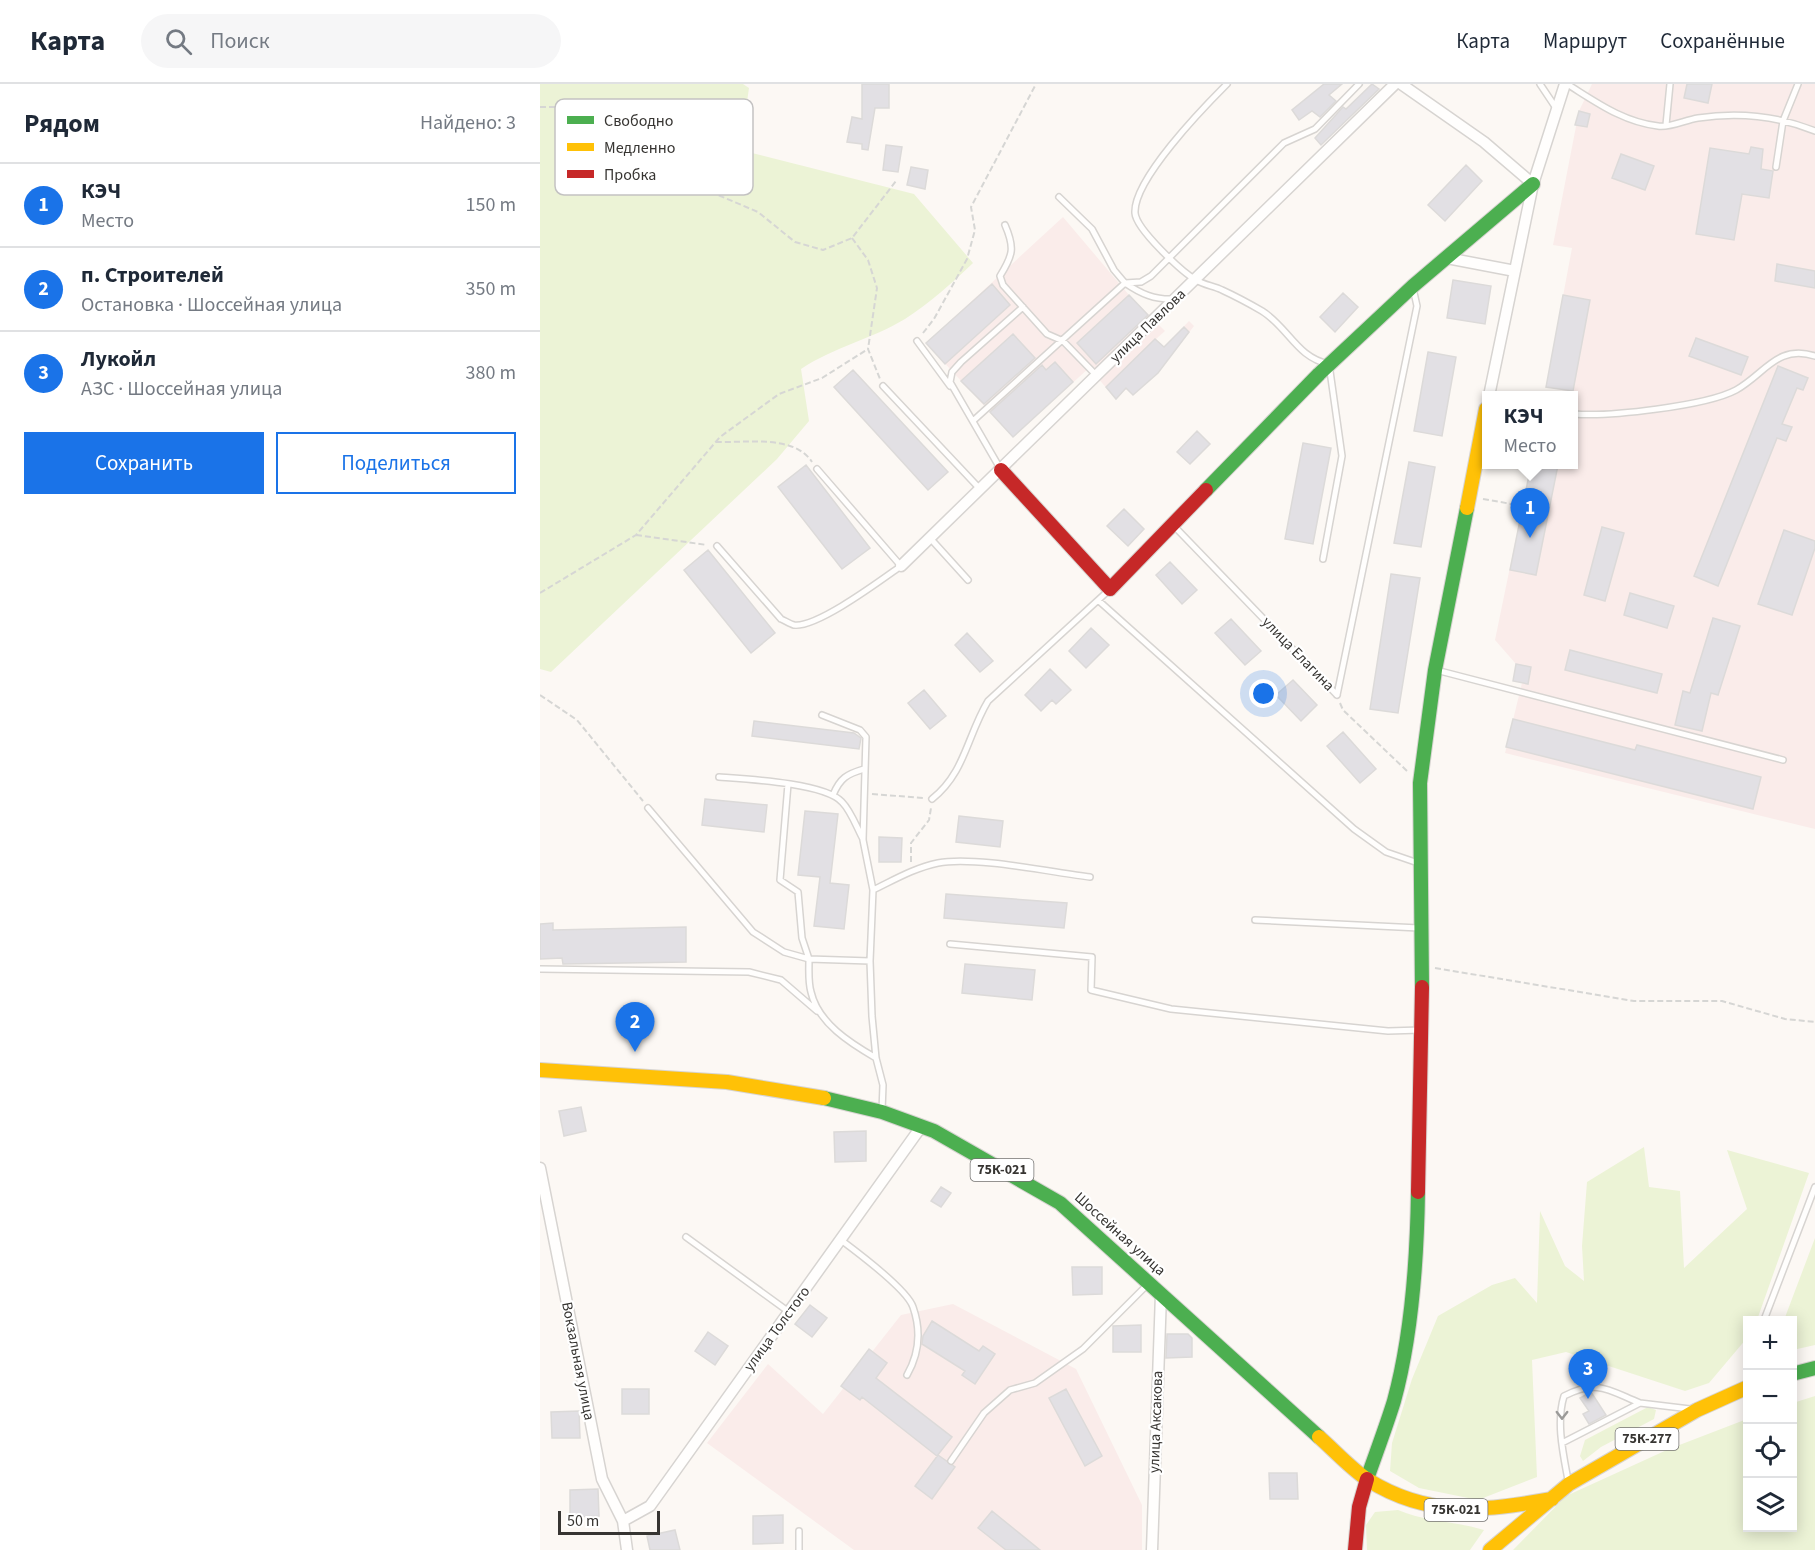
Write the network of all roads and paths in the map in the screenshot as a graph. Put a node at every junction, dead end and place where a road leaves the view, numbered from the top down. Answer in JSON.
{"nodes":[{"id":1,"x":1036,"y":84,"type":"edge"},
{"id":2,"x":1227,"y":84,"type":"edge"},
{"id":3,"x":1359,"y":84,"type":"edge"},
{"id":4,"x":1395,"y":84,"type":"edge"},
{"id":5,"x":1401,"y":84,"type":"edge"},
{"id":6,"x":1540,"y":84,"type":"edge"},
{"id":7,"x":1566,"y":84,"type":"edge"},
{"id":8,"x":1670,"y":84,"type":"edge"},
{"id":9,"x":1798,"y":84,"type":"edge"},
{"id":10,"x":555,"y":107,"type":"edge"},
{"id":11,"x":540,"y":108,"type":"edge"},
{"id":12,"x":1556,"y":110,"type":"junction"},
{"id":13,"x":1783,"y":121,"type":"junction"},
{"id":14,"x":1666,"y":125,"type":"junction"},
{"id":15,"x":1815,"y":131,"type":"edge"},
{"id":16,"x":1776,"y":167,"type":"dead end"},
{"id":17,"x":896,"y":182,"type":"dead end"},
{"id":18,"x":1533,"y":184,"type":"junction"},
{"id":19,"x":718,"y":195,"type":"edge"},
{"id":20,"x":1059,"y":197,"type":"dead end"},
{"id":21,"x":1005,"y":225,"type":"dead end"},
{"id":22,"x":852,"y":238,"type":"junction"},
{"id":23,"x":1169,"y":256,"type":"junction"},
{"id":24,"x":1447,"y":258,"type":"junction"},
{"id":25,"x":1515,"y":271,"type":"junction"},
{"id":26,"x":1195,"y":280,"type":"junction"},
{"id":27,"x":1125,"y":283,"type":"junction"},
{"id":28,"x":1413,"y":286,"type":"junction"},
{"id":29,"x":1175,"y":299,"type":"junction"},
{"id":30,"x":1023,"y":307,"type":"junction"},
{"id":31,"x":917,"y":341,"type":"joint"},
{"id":32,"x":1063,"y":341,"type":"junction"},
{"id":33,"x":868,"y":349,"type":"junction"},
{"id":34,"x":1815,"y":356,"type":"edge"},
{"id":35,"x":1329,"y":364,"type":"junction"},
{"id":36,"x":1097,"y":376,"type":"junction"},
{"id":37,"x":883,"y":386,"type":"joint"},
{"id":38,"x":952,"y":388,"type":"junction"},
{"id":39,"x":1490,"y":391,"type":"edge"},
{"id":40,"x":1578,"y":414,"type":"edge"},
{"id":41,"x":974,"y":420,"type":"junction"},
{"id":42,"x":1482,"y":428,"type":"edge"},
{"id":43,"x":716,"y":442,"type":"junction"},
{"id":44,"x":817,"y":469,"type":"joint"},
{"id":45,"x":1001,"y":470,"type":"junction"},
{"id":46,"x":980,"y":489,"type":"junction"},
{"id":47,"x":1468,"y":496,"type":"junction"},
{"id":48,"x":1523,"y":506,"type":"dead end"},
{"id":49,"x":1173,"y":524,"type":"junction"},
{"id":50,"x":636,"y":535,"type":"junction"},
{"id":51,"x":930,"y":538,"type":"junction"},
{"id":52,"x":717,"y":546,"type":"joint"},
{"id":53,"x":1323,"y":559,"type":"dead end"},
{"id":54,"x":901,"y":566,"type":"junction"},
{"id":55,"x":968,"y":580,"type":"dead end"},
{"id":56,"x":1110,"y":589,"type":"junction"},
{"id":57,"x":540,"y":592,"type":"edge"},
{"id":58,"x":1099,"y":601,"type":"junction"},
{"id":59,"x":1435,"y":670,"type":"junction"},
{"id":60,"x":540,"y":695,"type":"edge"},
{"id":61,"x":1337,"y":695,"type":"junction"},
{"id":62,"x":822,"y":715,"type":"dead end"},
{"id":63,"x":1783,"y":760,"type":"dead end"},
{"id":64,"x":864,"y":769,"type":"junction"},
{"id":65,"x":719,"y":777,"type":"dead end"},
{"id":66,"x":1420,"y":783,"type":"junction"},
{"id":67,"x":788,"y":784,"type":"junction"},
{"id":68,"x":866,"y":794,"type":"junction"},
{"id":69,"x":833,"y":795,"type":"junction"},
{"id":70,"x":932,"y":798,"type":"junction"},
{"id":71,"x":648,"y":808,"type":"joint"},
{"id":72,"x":863,"y":840,"type":"junction"},
{"id":73,"x":1420,"y":864,"type":"junction"},
{"id":74,"x":911,"y":871,"type":"junction"},
{"id":75,"x":1090,"y":877,"type":"dead end"},
{"id":76,"x":873,"y":890,"type":"junction"},
{"id":77,"x":1255,"y":920,"type":"dead end"},
{"id":78,"x":1420,"y":928,"type":"junction"},
{"id":79,"x":950,"y":944,"type":"dead end"},
{"id":80,"x":809,"y":959,"type":"junction"},
{"id":81,"x":870,"y":961,"type":"junction"},
{"id":82,"x":1421,"y":966,"type":"junction"},
{"id":83,"x":540,"y":969,"type":"edge"},
{"id":84,"x":818,"y":1012,"type":"junction"},
{"id":85,"x":1815,"y":1022,"type":"edge"},
{"id":86,"x":1422,"y":1030,"type":"junction"},
{"id":87,"x":876,"y":1058,"type":"junction"},
{"id":88,"x":540,"y":1070,"type":"edge"},
{"id":89,"x":882,"y":1112,"type":"junction"},
{"id":90,"x":921,"y":1127,"type":"junction"},
{"id":91,"x":540,"y":1168,"type":"edge"},
{"id":92,"x":1815,"y":1187,"type":"edge"},
{"id":93,"x":686,"y":1237,"type":"dead end"},
{"id":94,"x":841,"y":1240,"type":"junction"},
{"id":95,"x":1149,"y":1283,"type":"junction"},
{"id":96,"x":1161,"y":1293,"type":"junction"},
{"id":97,"x":789,"y":1312,"type":"junction"},
{"id":98,"x":1766,"y":1316,"type":"edge"},
{"id":99,"x":1815,"y":1368,"type":"edge"},
{"id":100,"x":1797,"y":1373,"type":"edge"},
{"id":101,"x":907,"y":1375,"type":"dead end"},
{"id":102,"x":1743,"y":1389,"type":"edge"},
{"id":103,"x":1640,"y":1403,"type":"junction"},
{"id":104,"x":1697,"y":1410,"type":"junction"},
{"id":105,"x":1562,"y":1443,"type":"junction"},
{"id":106,"x":951,"y":1461,"type":"dead end"},
{"id":107,"x":1367,"y":1479,"type":"junction"},
{"id":108,"x":1569,"y":1484,"type":"junction"},
{"id":109,"x":1552,"y":1499,"type":"junction"},
{"id":110,"x":623,"y":1521,"type":"junction"},
{"id":111,"x":799,"y":1530,"type":"dead end"},
{"id":112,"x":627,"y":1550,"type":"edge"},
{"id":113,"x":799,"y":1550,"type":"edge"},
{"id":114,"x":1152,"y":1550,"type":"edge"},
{"id":115,"x":1355,"y":1550,"type":"edge"},
{"id":116,"x":1490,"y":1550,"type":"edge"}],
"edges":[{"from":1,"to":31,"type":"path"},
{"from":2,"to":23,"type":"lane"},
{"from":3,"to":23,"type":"lane"},
{"from":4,"to":26,"type":"street","name":"улица Павлова"},
{"from":5,"to":18,"type":"street"},
{"from":6,"to":12,"type":"lane"},
{"from":7,"to":12,"type":"street"},
{"from":7,"to":14,"type":"lane"},
{"from":8,"to":14,"type":"lane"},
{"from":9,"to":13,"type":"lane"},
{"from":10,"to":11,"type":"path"},
{"from":12,"to":18,"type":"street"},
{"from":13,"to":14,"type":"lane"},
{"from":13,"to":15,"type":"lane"},
{"from":13,"to":16,"type":"lane"},
{"from":17,"to":22,"type":"path"},
{"from":18,"to":24,"type":"street"},
{"from":18,"to":25,"type":"street"},
{"from":19,"to":22,"type":"path"},
{"from":20,"to":27,"type":"lane"},
{"from":21,"to":30,"type":"lane"},
{"from":22,"to":33,"type":"path"},
{"from":23,"to":26,"type":"lane"},
{"from":23,"to":27,"type":"lane"},
{"from":24,"to":25,"type":"street"},
{"from":24,"to":28,"type":"street"},
{"from":25,"to":39,"type":"street"},
{"from":26,"to":29,"type":"street","name":"улица Павлова"},
{"from":26,"to":35,"type":"lane"},
{"from":27,"to":29,"type":"lane"},
{"from":27,"to":32,"type":"lane"},
{"from":28,"to":35,"type":"street"},
{"from":28,"to":61,"type":"lane"},
{"from":29,"to":36,"type":"street","name":"улица Павлова"},
{"from":30,"to":32,"type":"lane"},
{"from":30,"to":38,"type":"lane"},
{"from":31,"to":38,"type":"lane"},
{"from":32,"to":36,"type":"lane"},
{"from":32,"to":41,"type":"lane"},
{"from":33,"to":37,"type":"path"},
{"from":33,"to":43,"type":"path"},
{"from":34,"to":40,"type":"lane"},
{"from":35,"to":49,"type":"street"},
{"from":35,"to":53,"type":"lane"},
{"from":36,"to":45,"type":"street","name":"улица Павлова"},
{"from":37,"to":46,"type":"lane"},
{"from":38,"to":41,"type":"lane"},
{"from":41,"to":45,"type":"lane"},
{"from":42,"to":47,"type":"street"},
{"from":43,"to":44,"type":"path"},
{"from":43,"to":50,"type":"path"},
{"from":44,"to":54,"type":"lane"},
{"from":45,"to":46,"type":"street","name":"улица Павлова"},
{"from":45,"to":56,"type":"street"},
{"from":46,"to":51,"type":"street","name":"улица Павлова"},
{"from":47,"to":48,"type":"path"},
{"from":47,"to":59,"type":"street"},
{"from":49,"to":56,"type":"street"},
{"from":49,"to":61,"type":"lane","name":"улица Елагина"},
{"from":50,"to":52,"type":"path"},
{"from":50,"to":57,"type":"path"},
{"from":51,"to":54,"type":"street","name":"улица Павлова"},
{"from":51,"to":55,"type":"lane"},
{"from":52,"to":54,"type":"lane"},
{"from":56,"to":58,"type":"lane"},
{"from":58,"to":70,"type":"lane"},
{"from":58,"to":73,"type":"lane"},
{"from":59,"to":63,"type":"lane"},
{"from":59,"to":66,"type":"street"},
{"from":60,"to":71,"type":"path"},
{"from":61,"to":66,"type":"path","name":"улица Елагина"},
{"from":62,"to":64,"type":"lane"},
{"from":64,"to":68,"type":"lane"},
{"from":64,"to":69,"type":"lane"},
{"from":65,"to":67,"type":"lane"},
{"from":66,"to":73,"type":"street"},
{"from":67,"to":69,"type":"lane"},
{"from":67,"to":80,"type":"lane"},
{"from":68,"to":70,"type":"path"},
{"from":68,"to":72,"type":"lane"},
{"from":69,"to":72,"type":"lane"},
{"from":70,"to":74,"type":"path"},
{"from":71,"to":80,"type":"lane"},
{"from":72,"to":76,"type":"lane"},
{"from":73,"to":78,"type":"street"},
{"from":74,"to":75,"type":"lane"},
{"from":74,"to":76,"type":"lane"},
{"from":76,"to":81,"type":"lane"},
{"from":77,"to":78,"type":"lane"},
{"from":78,"to":82,"type":"street"},
{"from":79,"to":86,"type":"lane"},
{"from":80,"to":81,"type":"lane"},
{"from":80,"to":84,"type":"lane"},
{"from":81,"to":87,"type":"lane"},
{"from":82,"to":85,"type":"path"},
{"from":82,"to":86,"type":"street"},
{"from":83,"to":84,"type":"lane"},
{"from":84,"to":87,"type":"lane"},
{"from":86,"to":107,"type":"street"},
{"from":87,"to":89,"type":"lane"},
{"from":88,"to":89,"type":"street","name":"Шоссейная улица","number":"75К-021"},
{"from":89,"to":90,"type":"street","name":"Шоссейная улица","number":"75К-021"},
{"from":90,"to":94,"type":"street","name":"улица Толстого"},
{"from":90,"to":95,"type":"street","name":"Шоссейная улица","number":"75К-021"},
{"from":91,"to":110,"type":"street","name":"Вокзальная улица"},
{"from":92,"to":98,"type":"lane"},
{"from":93,"to":97,"type":"lane"},
{"from":94,"to":97,"type":"street","name":"улица Толстого"},
{"from":94,"to":101,"type":"lane"},
{"from":95,"to":96,"type":"street","name":"Шоссейная улица","number":"75К-021"},
{"from":95,"to":106,"type":"lane"},
{"from":96,"to":107,"type":"street","name":"Шоссейная улица","number":"75К-021"},
{"from":96,"to":114,"type":"street","name":"улица Аксакова"},
{"from":97,"to":110,"type":"street","name":"улица Толстого"},
{"from":99,"to":100,"type":"street"},
{"from":102,"to":104,"type":"street","number":"75К-277"},
{"from":103,"to":104,"type":"lane"},
{"from":103,"to":105,"type":"lane"},
{"from":103,"to":105,"type":"lane","one_way":true},
{"from":104,"to":108,"type":"street","number":"75К-277"},
{"from":105,"to":108,"type":"lane"},
{"from":107,"to":109,"type":"street","name":"Шоссейная улица","number":"75К-021"},
{"from":107,"to":115,"type":"street"},
{"from":108,"to":109,"type":"street","number":"75К-277"},
{"from":109,"to":116,"type":"street"},
{"from":110,"to":112,"type":"street","name":"Вокзальная улица"},
{"from":111,"to":113,"type":"lane"}]}
